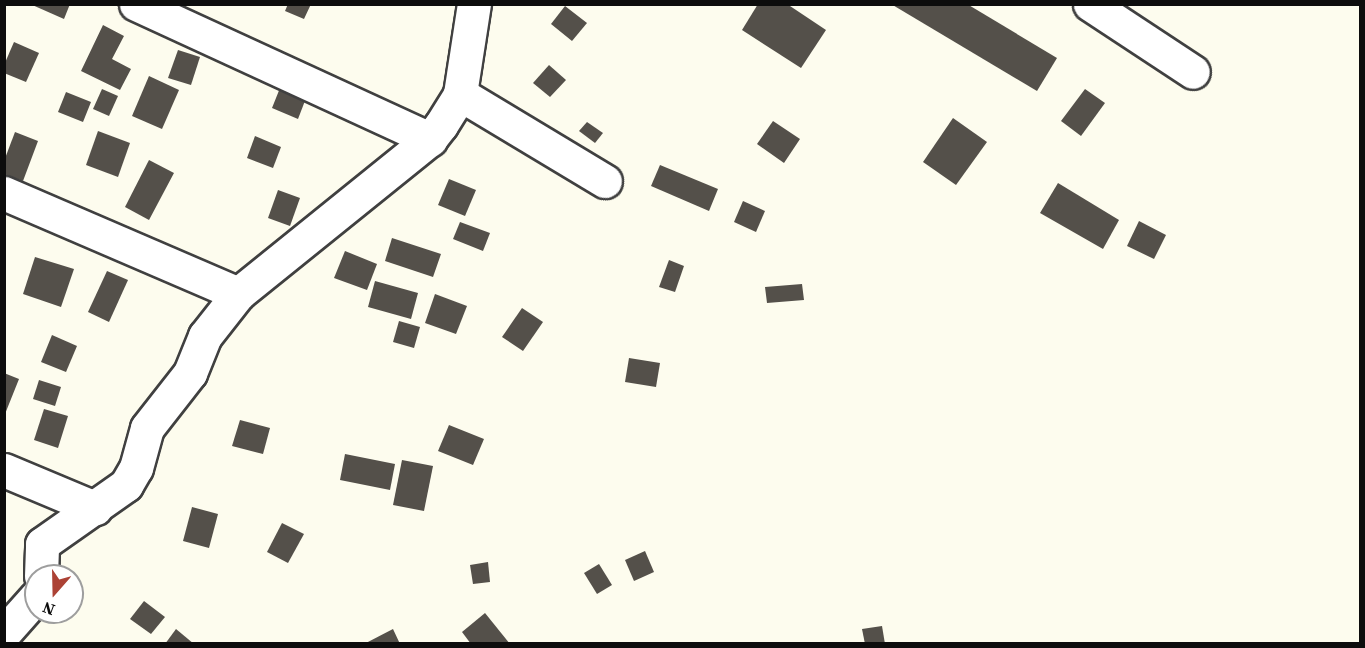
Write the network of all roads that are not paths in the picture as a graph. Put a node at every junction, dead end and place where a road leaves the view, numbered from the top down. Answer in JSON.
{"nodes":[{"id":1,"x":136,"y":4,"type":"edge"},
{"id":2,"x":474,"y":4,"type":"edge"},
{"id":3,"x":1090,"y":4,"type":"edge"},
{"id":4,"x":1193,"y":72,"type":"dead end"},
{"id":5,"x":460,"y":94,"type":"junction"},
{"id":6,"x":430,"y":139,"type":"junction"},
{"id":7,"x":605,"y":181,"type":"dead end"},
{"id":8,"x":4,"y":193,"type":"edge"},
{"id":9,"x":238,"y":294,"type":"junction"},
{"id":10,"x":4,"y":470,"type":"edge"},
{"id":11,"x":96,"y":508,"type":"junction"},
{"id":12,"x":41,"y":564,"type":"edge"},
{"id":13,"x":24,"y":610,"type":"edge"},
{"id":14,"x":4,"y":633,"type":"edge"}],
"edges":[{"from":1,"to":6,"type":"street"},
{"from":2,"to":5,"type":"street"},
{"from":3,"to":4,"type":"street"},
{"from":5,"to":6,"type":"street"},
{"from":5,"to":7,"type":"street"},
{"from":6,"to":9,"type":"street"},
{"from":8,"to":9,"type":"street"},
{"from":9,"to":11,"type":"street"},
{"from":10,"to":11,"type":"street"},
{"from":11,"to":12,"type":"street"},
{"from":13,"to":14,"type":"street"}]}
